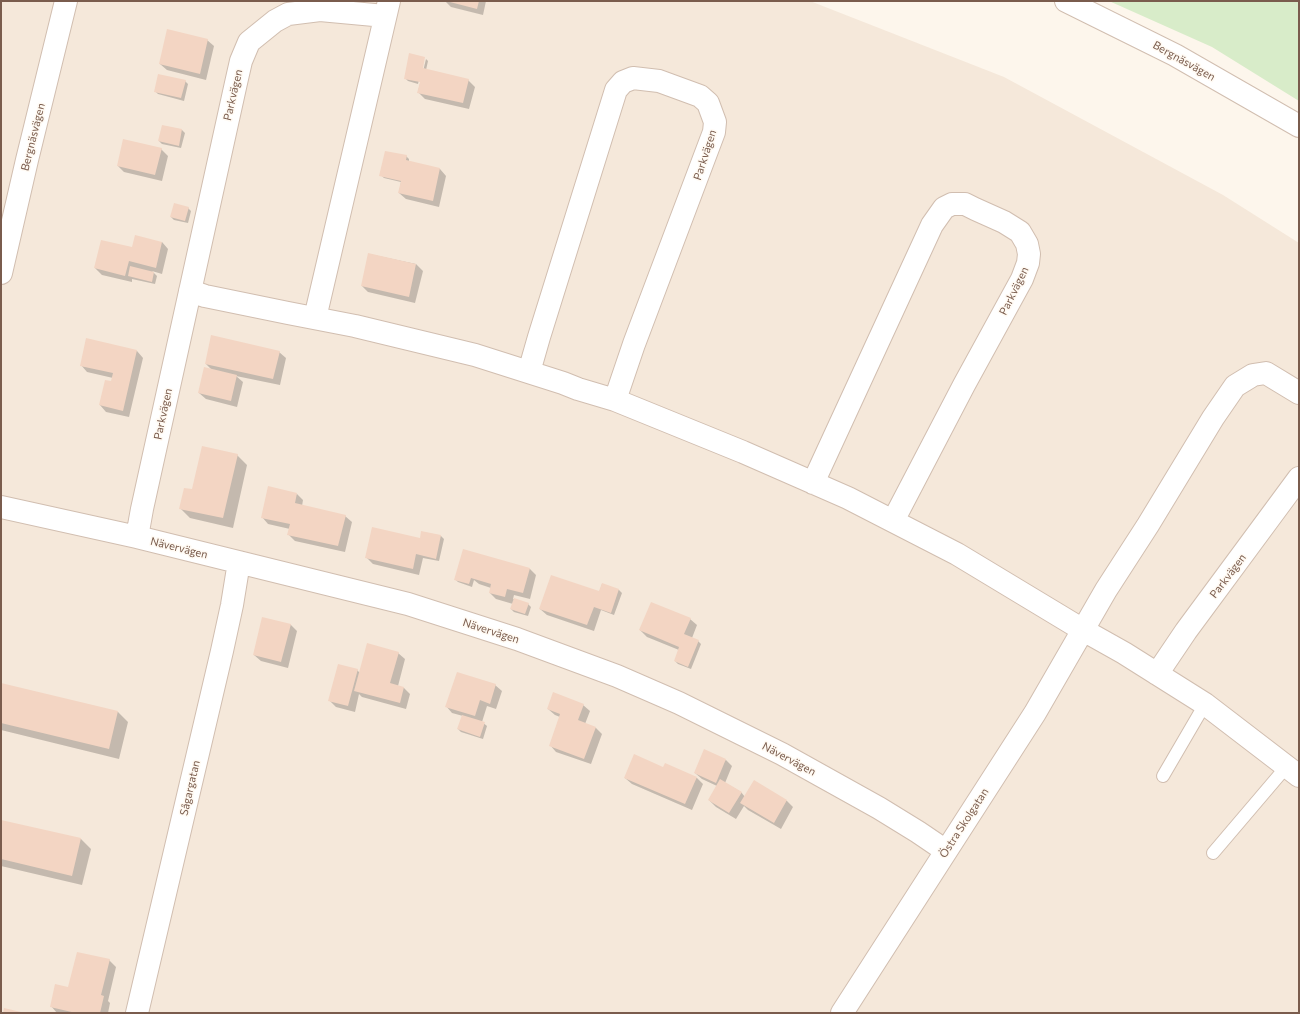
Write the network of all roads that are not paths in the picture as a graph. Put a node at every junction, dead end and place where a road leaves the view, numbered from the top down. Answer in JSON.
{"nodes":[{"id":1,"x":66,"y":1,"type":"edge"},
{"id":2,"x":1066,"y":1,"type":"edge"},
{"id":3,"x":387,"y":8,"type":"edge"},
{"id":4,"x":1299,"y":126,"type":"edge"},
{"id":5,"x":1,"y":273,"type":"edge"},
{"id":6,"x":190,"y":291,"type":"junction"},
{"id":7,"x":315,"y":318,"type":"junction"},
{"id":8,"x":529,"y":372,"type":"junction"},
{"id":9,"x":1299,"y":393,"type":"edge"},
{"id":10,"x":616,"y":400,"type":"junction"},
{"id":11,"x":1299,"y":478,"type":"edge"},
{"id":12,"x":813,"y":483,"type":"junction"},
{"id":13,"x":1,"y":507,"type":"edge"},
{"id":14,"x":893,"y":521,"type":"junction"},
{"id":15,"x":137,"y":538,"type":"junction"},
{"id":16,"x":239,"y":562,"type":"junction"},
{"id":17,"x":1083,"y":630,"type":"junction"},
{"id":18,"x":1157,"y":674,"type":"junction"},
{"id":19,"x":1205,"y":704,"type":"junction"},
{"id":20,"x":1293,"y":771,"type":"edge"},
{"id":21,"x":1163,"y":776,"type":"dead end"},
{"id":22,"x":946,"y":851,"type":"junction"},
{"id":23,"x":1213,"y":852,"type":"dead end"},
{"id":24,"x":137,"y":1013,"type":"edge"},
{"id":25,"x":140,"y":1013,"type":"edge"},
{"id":26,"x":842,"y":1013,"type":"edge"}],
"edges":[{"from":1,"to":5,"type":"street","name":"Bergnäsvägen"},
{"from":2,"to":4,"type":"street","name":"Bergnäsvägen"},
{"from":3,"to":6,"type":"street","name":"Parkvägen"},
{"from":3,"to":7,"type":"street","name":"Parkvägen"},
{"from":6,"to":7,"type":"street"},
{"from":6,"to":15,"type":"street","name":"Parkvägen"},
{"from":7,"to":8,"type":"street"},
{"from":8,"to":10,"type":"street"},
{"from":8,"to":10,"type":"street","name":"Parkvägen"},
{"from":9,"to":17,"type":"street"},
{"from":10,"to":12,"type":"street"},
{"from":11,"to":18,"type":"street","name":"Parkvägen"},
{"from":12,"to":14,"type":"street"},
{"from":12,"to":14,"type":"street","name":"Parkvägen"},
{"from":13,"to":15,"type":"street","name":"Nävervägen"},
{"from":14,"to":17,"type":"street"},
{"from":15,"to":16,"type":"street","name":"Nävervägen"},
{"from":16,"to":22,"type":"street","name":"Nävervägen"},
{"from":16,"to":24,"type":"street","name":"Sågargatan"},
{"from":17,"to":18,"type":"street"},
{"from":17,"to":22,"type":"street","name":"Östra Skolgatan"},
{"from":18,"to":19,"type":"street"},
{"from":19,"to":20,"type":"street"},
{"from":19,"to":21,"type":"lane"},
{"from":20,"to":23,"type":"lane"},
{"from":22,"to":26,"type":"street","name":"Östra Skolgatan"},
{"from":24,"to":25,"type":"street"}]}
